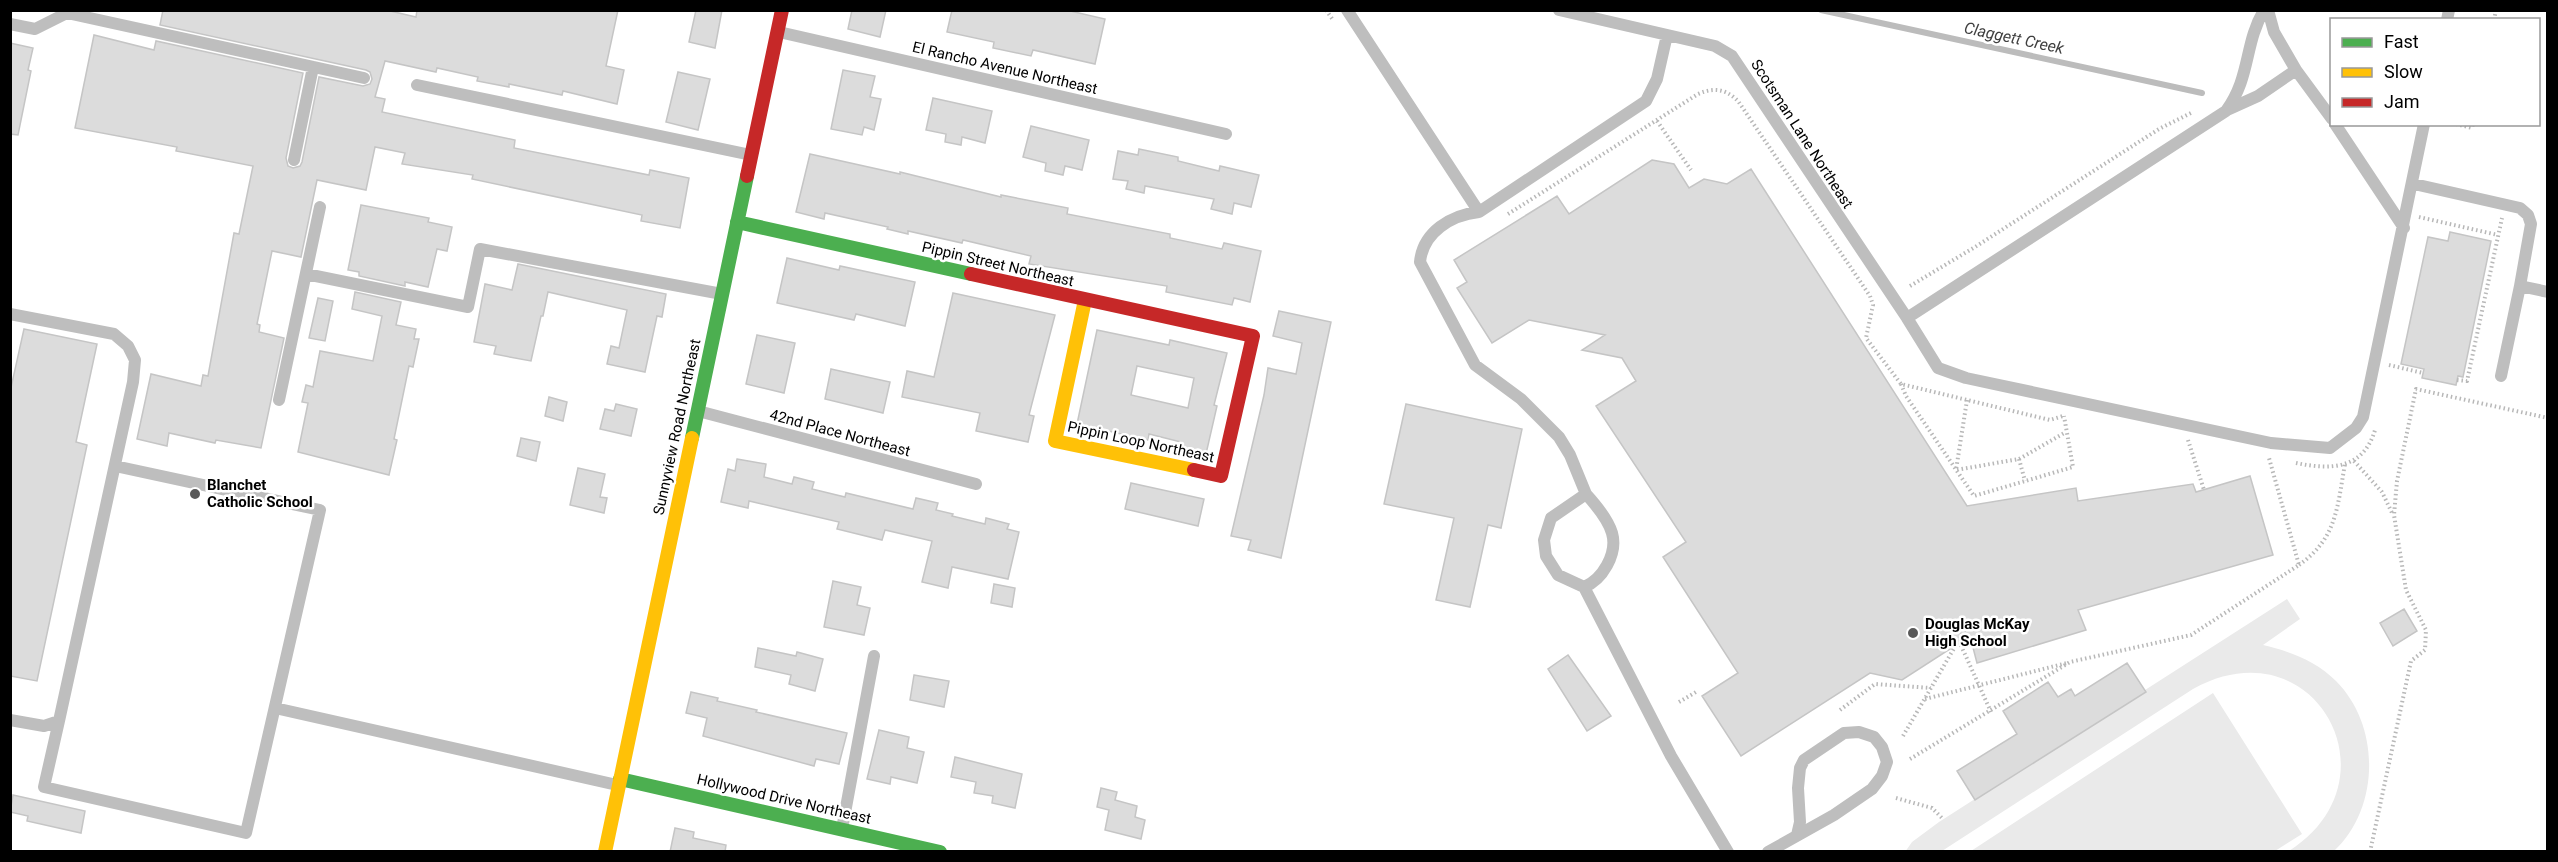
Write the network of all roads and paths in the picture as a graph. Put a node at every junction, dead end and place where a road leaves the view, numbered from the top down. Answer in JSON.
{"nodes":[{"id":1,"x":783,"y":10,"type":"edge"},
{"id":2,"x":1326,"y":10,"type":"edge"},
{"id":3,"x":1347,"y":10,"type":"edge"},
{"id":4,"x":1559,"y":10,"type":"edge"},
{"id":5,"x":2266,"y":10,"type":"edge"},
{"id":6,"x":68,"y":12,"type":"edge"},
{"id":7,"x":10,"y":24,"type":"edge"},
{"id":8,"x":1339,"y":30,"type":"dead end"},
{"id":9,"x":778,"y":32,"type":"junction"},
{"id":10,"x":1667,"y":35,"type":"junction"},
{"id":11,"x":313,"y":67,"type":"junction"},
{"id":12,"x":2296,"y":70,"type":"junction"},
{"id":13,"x":364,"y":78,"type":"dead end"},
{"id":14,"x":417,"y":85,"type":"dead end"},
{"id":15,"x":2199,"y":108,"type":"dead end"},
{"id":16,"x":2226,"y":111,"type":"junction"},
{"id":17,"x":2330,"y":118,"type":"edge"},
{"id":18,"x":1657,"y":121,"type":"junction"},
{"id":19,"x":2336,"y":126,"type":"edge"},
{"id":20,"x":2424,"y":126,"type":"edge"},
{"id":21,"x":1226,"y":134,"type":"dead end"},
{"id":22,"x":752,"y":156,"type":"junction"},
{"id":23,"x":294,"y":160,"type":"dead end"},
{"id":24,"x":1691,"y":170,"type":"dead end"},
{"id":25,"x":2414,"y":184,"type":"junction"},
{"id":26,"x":320,"y":207,"type":"dead end"},
{"id":27,"x":1479,"y":212,"type":"junction"},
{"id":28,"x":2419,"y":217,"type":"dead end"},
{"id":29,"x":2502,"y":217,"type":"dead end"},
{"id":30,"x":1501,"y":219,"type":"dead end"},
{"id":31,"x":737,"y":222,"type":"junction"},
{"id":32,"x":2404,"y":228,"type":"junction"},
{"id":33,"x":2498,"y":234,"type":"junction"},
{"id":34,"x":306,"y":274,"type":"junction"},
{"id":35,"x":1910,"y":286,"type":"dead end"},
{"id":36,"x":2520,"y":286,"type":"junction"},
{"id":37,"x":2547,"y":292,"type":"edge"},
{"id":38,"x":723,"y":294,"type":"junction"},
{"id":39,"x":1085,"y":300,"type":"junction"},
{"id":40,"x":10,"y":314,"type":"edge"},
{"id":41,"x":1906,"y":318,"type":"junction"},
{"id":42,"x":1253,"y":336,"type":"joint"},
{"id":43,"x":2501,"y":376,"type":"dead end"},
{"id":44,"x":2457,"y":380,"type":"dead end"},
{"id":45,"x":1901,"y":384,"type":"junction"},
{"id":46,"x":279,"y":400,"type":"dead end"},
{"id":47,"x":1967,"y":400,"type":"junction"},
{"id":48,"x":697,"y":410,"type":"junction"},
{"id":49,"x":2064,"y":416,"type":"dead end"},
{"id":50,"x":2547,"y":418,"type":"edge"},
{"id":51,"x":2050,"y":420,"type":"dead end"},
{"id":52,"x":2066,"y":432,"type":"junction"},
{"id":53,"x":2187,"y":439,"type":"dead end"},
{"id":54,"x":2269,"y":457,"type":"dead end"},
{"id":55,"x":2019,"y":459,"type":"junction"},
{"id":56,"x":2354,"y":460,"type":"dead end"},
{"id":57,"x":2346,"y":464,"type":"dead end"},
{"id":58,"x":115,"y":466,"type":"junction"},
{"id":59,"x":1956,"y":470,"type":"junction"},
{"id":60,"x":2025,"y":481,"type":"junction"},
{"id":61,"x":976,"y":484,"type":"dead end"},
{"id":62,"x":2204,"y":490,"type":"dead end"},
{"id":63,"x":1586,"y":494,"type":"junction"},
{"id":64,"x":2394,"y":515,"type":"junction"},
{"id":65,"x":2299,"y":565,"type":"junction"},
{"id":66,"x":1584,"y":588,"type":"junction"},
{"id":67,"x":1967,"y":626,"type":"dead end"},
{"id":68,"x":1959,"y":640,"type":"junction"},
{"id":69,"x":874,"y":656,"type":"dead end"},
{"id":70,"x":2070,"y":662,"type":"junction"},
{"id":71,"x":1979,"y":686,"type":"junction"},
{"id":72,"x":1931,"y":688,"type":"junction"},
{"id":73,"x":1696,"y":692,"type":"dead end"},
{"id":74,"x":1925,"y":699,"type":"junction"},
{"id":75,"x":1679,"y":702,"type":"dead end"},
{"id":76,"x":275,"y":708,"type":"junction"},
{"id":77,"x":1840,"y":710,"type":"dead end"},
{"id":78,"x":1991,"y":712,"type":"junction"},
{"id":79,"x":10,"y":720,"type":"edge"},
{"id":80,"x":59,"y":721,"type":"junction"},
{"id":81,"x":1903,"y":736,"type":"dead end"},
{"id":82,"x":1910,"y":759,"type":"dead end"},
{"id":83,"x":619,"y":782,"type":"junction"},
{"id":84,"x":1896,"y":798,"type":"dead end"},
{"id":85,"x":1943,"y":819,"type":"dead end"},
{"id":86,"x":842,"y":829,"type":"junction"},
{"id":87,"x":1797,"y":835,"type":"junction"},
{"id":88,"x":605,"y":852,"type":"edge"},
{"id":89,"x":940,"y":852,"type":"edge"},
{"id":90,"x":1728,"y":852,"type":"edge"},
{"id":91,"x":1768,"y":852,"type":"edge"},
{"id":92,"x":2370,"y":852,"type":"edge"}],
"edges":[{"from":1,"to":9,"type":"street","name":"Sunnyview Road Northeast"},
{"from":2,"to":8,"type":"path"},
{"from":3,"to":27,"type":"lane"},
{"from":4,"to":10,"type":"lane","name":"Scotsman Lane Northeast"},
{"from":5,"to":12,"type":"lane"},
{"from":5,"to":16,"type":"lane"},
{"from":6,"to":7,"type":"lane"},
{"from":6,"to":11,"type":"lane"},
{"from":9,"to":21,"type":"lane","name":"El Rancho Avenue Northeast"},
{"from":9,"to":22,"type":"street","name":"Sunnyview Road Northeast"},
{"from":10,"to":27,"type":"lane"},
{"from":10,"to":41,"type":"lane","name":"Scotsman Lane Northeast"},
{"from":11,"to":13,"type":"lane"},
{"from":11,"to":23,"type":"lane"},
{"from":12,"to":16,"type":"lane"},
{"from":12,"to":17,"type":"lane"},
{"from":14,"to":22,"type":"lane"},
{"from":15,"to":35,"type":"path"},
{"from":16,"to":41,"type":"lane"},
{"from":18,"to":24,"type":"path"},
{"from":18,"to":30,"type":"path"},
{"from":18,"to":45,"type":"path"},
{"from":19,"to":32,"type":"lane"},
{"from":20,"to":25,"type":"lane","name":"Scotsman Lane Northeast"},
{"from":22,"to":31,"type":"street","name":"Sunnyview Road Northeast"},
{"from":25,"to":32,"type":"lane","name":"Scotsman Lane Northeast"},
{"from":25,"to":36,"type":"lane"},
{"from":26,"to":34,"type":"lane"},
{"from":27,"to":63,"type":"lane"},
{"from":28,"to":33,"type":"path"},
{"from":29,"to":33,"type":"path"},
{"from":31,"to":38,"type":"street","name":"Sunnyview Road Northeast"},
{"from":31,"to":39,"type":"street","name":"Pippin Street Northeast"},
{"from":32,"to":41,"type":"lane","name":"Scotsman Lane Northeast"},
{"from":33,"to":44,"type":"path"},
{"from":34,"to":38,"type":"lane"},
{"from":34,"to":46,"type":"lane"},
{"from":36,"to":37,"type":"lane"},
{"from":36,"to":43,"type":"lane"},
{"from":38,"to":48,"type":"street","name":"Sunnyview Road Northeast"},
{"from":39,"to":42,"type":"street","name":"Pippin Street Northeast"},
{"from":39,"to":42,"type":"street","name":"Pippin Loop Northeast"},
{"from":40,"to":58,"type":"lane"},
{"from":45,"to":47,"type":"path"},
{"from":45,"to":59,"type":"path"},
{"from":47,"to":51,"type":"path"},
{"from":47,"to":59,"type":"path"},
{"from":48,"to":61,"type":"lane","name":"42nd Place Northeast"},
{"from":48,"to":83,"type":"street","name":"Sunnyview Road Northeast"},
{"from":49,"to":52,"type":"path"},
{"from":50,"to":64,"type":"path"},
{"from":52,"to":55,"type":"path"},
{"from":52,"to":60,"type":"path"},
{"from":53,"to":62,"type":"path"},
{"from":54,"to":65,"type":"path"},
{"from":55,"to":59,"type":"path"},
{"from":55,"to":60,"type":"path"},
{"from":56,"to":64,"type":"path"},
{"from":57,"to":65,"type":"path"},
{"from":58,"to":76,"type":"lane"},
{"from":58,"to":80,"type":"lane"},
{"from":59,"to":60,"type":"path"},
{"from":63,"to":66,"type":"lane"},
{"from":63,"to":66,"type":"lane"},
{"from":64,"to":92,"type":"path"},
{"from":65,"to":70,"type":"path"},
{"from":66,"to":90,"type":"lane"},
{"from":67,"to":68,"type":"path"},
{"from":68,"to":71,"type":"path"},
{"from":68,"to":72,"type":"path"},
{"from":69,"to":86,"type":"lane"},
{"from":70,"to":71,"type":"path"},
{"from":70,"to":78,"type":"path"},
{"from":71,"to":74,"type":"path"},
{"from":71,"to":78,"type":"path"},
{"from":72,"to":74,"type":"path"},
{"from":72,"to":77,"type":"path"},
{"from":73,"to":75,"type":"path"},
{"from":74,"to":81,"type":"path"},
{"from":76,"to":80,"type":"lane"},
{"from":76,"to":83,"type":"lane"},
{"from":78,"to":82,"type":"path"},
{"from":79,"to":80,"type":"lane"},
{"from":83,"to":86,"type":"street","name":"Hollywood Drive Northeast"},
{"from":83,"to":88,"type":"street","name":"Sunnyview Road Northeast"},
{"from":84,"to":85,"type":"path"},
{"from":86,"to":89,"type":"street","name":"Hollywood Drive Northeast"},
{"from":87,"to":87,"type":"lane"},
{"from":87,"to":91,"type":"lane"}]}
